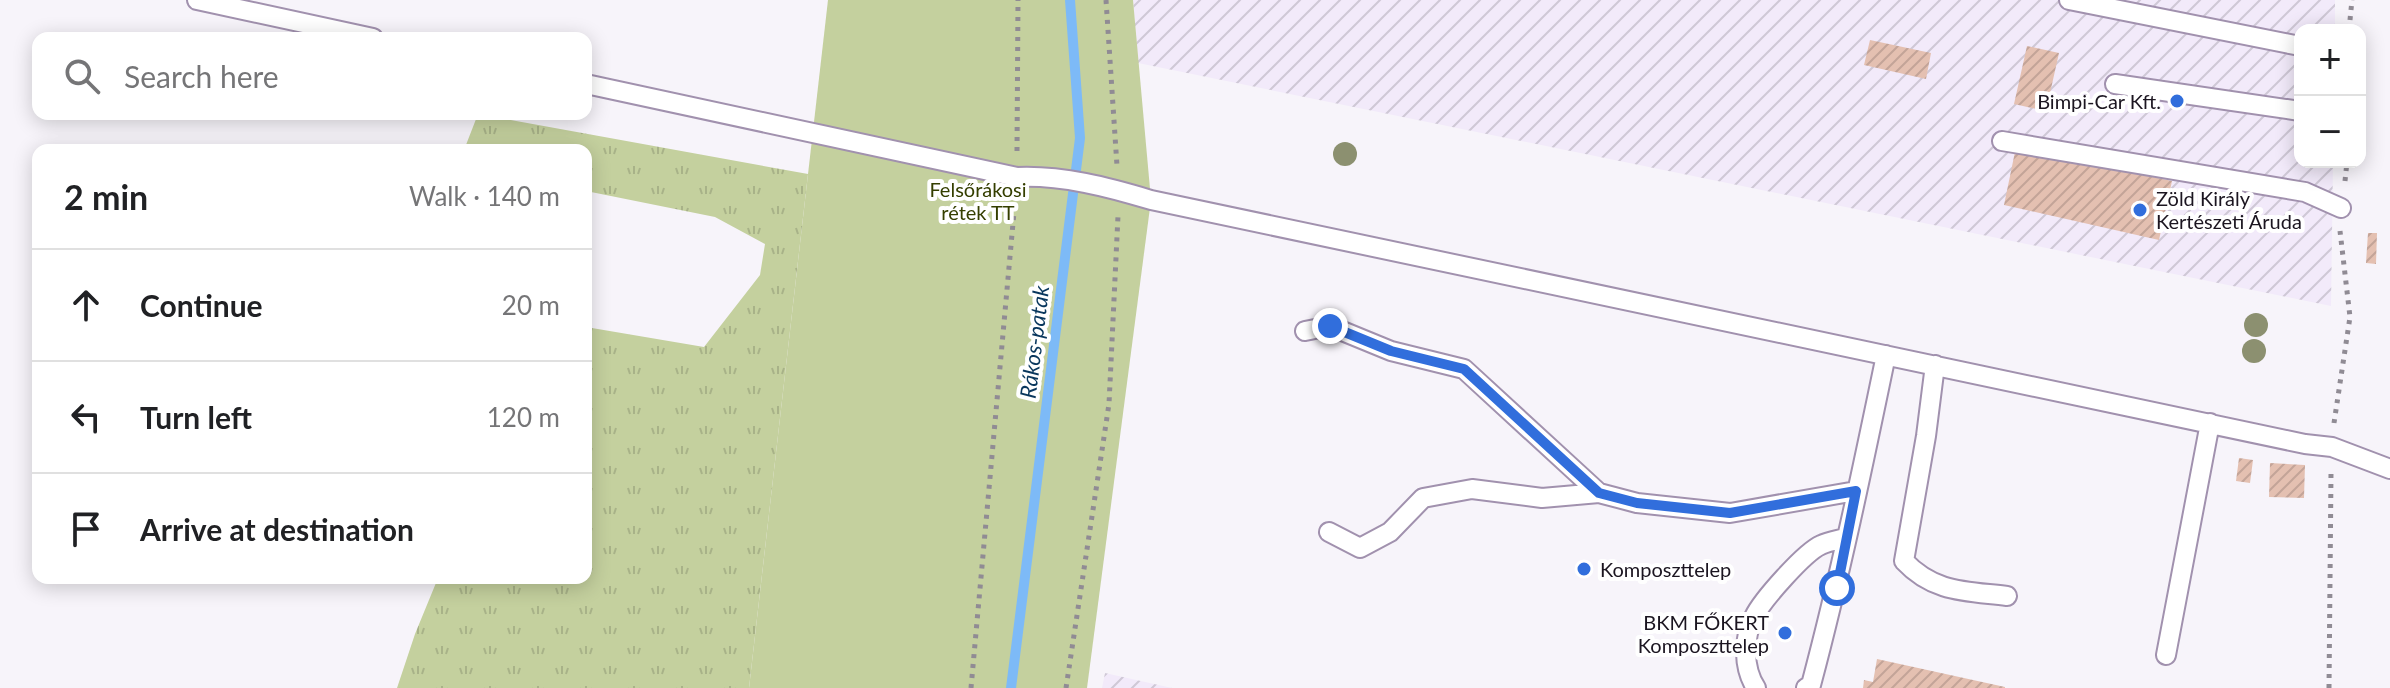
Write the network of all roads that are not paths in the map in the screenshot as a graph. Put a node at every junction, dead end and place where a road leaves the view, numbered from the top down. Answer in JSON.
{"nodes":[{"id":1,"x":197,"y":0,"type":"edge"},
{"id":2,"x":2069,"y":0,"type":"edge"},
{"id":3,"x":345,"y":32,"type":"edge"},
{"id":4,"x":2294,"y":45,"type":"edge"},
{"id":5,"x":2115,"y":84,"type":"dead end"},
{"id":6,"x":592,"y":85,"type":"edge"},
{"id":7,"x":2294,"y":110,"type":"edge"},
{"id":8,"x":2002,"y":141,"type":"dead end"},
{"id":9,"x":2341,"y":208,"type":"dead end"},
{"id":10,"x":1305,"y":331,"type":"dead end"},
{"id":11,"x":1886,"y":355,"type":"junction"},
{"id":12,"x":1935,"y":365,"type":"junction"},
{"id":13,"x":2210,"y":423,"type":"junction"},
{"id":14,"x":2390,"y":469,"type":"edge"},
{"id":15,"x":1856,"y":491,"type":"junction"},
{"id":16,"x":1599,"y":493,"type":"junction"},
{"id":17,"x":1329,"y":532,"type":"dead end"},
{"id":18,"x":1845,"y":538,"type":"junction"},
{"id":19,"x":2007,"y":596,"type":"dead end"},
{"id":20,"x":2166,"y":655,"type":"dead end"},
{"id":21,"x":1756,"y":688,"type":"edge"},
{"id":22,"x":1806,"y":688,"type":"edge"}],
"edges":[{"from":1,"to":3,"type":"lane"},
{"from":2,"to":4,"type":"lane"},
{"from":5,"to":7,"type":"lane"},
{"from":6,"to":11,"type":"lane"},
{"from":8,"to":9,"type":"lane"},
{"from":10,"to":16,"type":"lane"},
{"from":11,"to":12,"type":"lane"},
{"from":11,"to":15,"type":"lane"},
{"from":12,"to":13,"type":"lane"},
{"from":12,"to":19,"type":"lane"},
{"from":13,"to":14,"type":"lane"},
{"from":13,"to":20,"type":"lane"},
{"from":15,"to":16,"type":"lane"},
{"from":15,"to":18,"type":"lane"},
{"from":16,"to":17,"type":"lane"},
{"from":18,"to":21,"type":"lane"},
{"from":18,"to":22,"type":"lane"}]}
